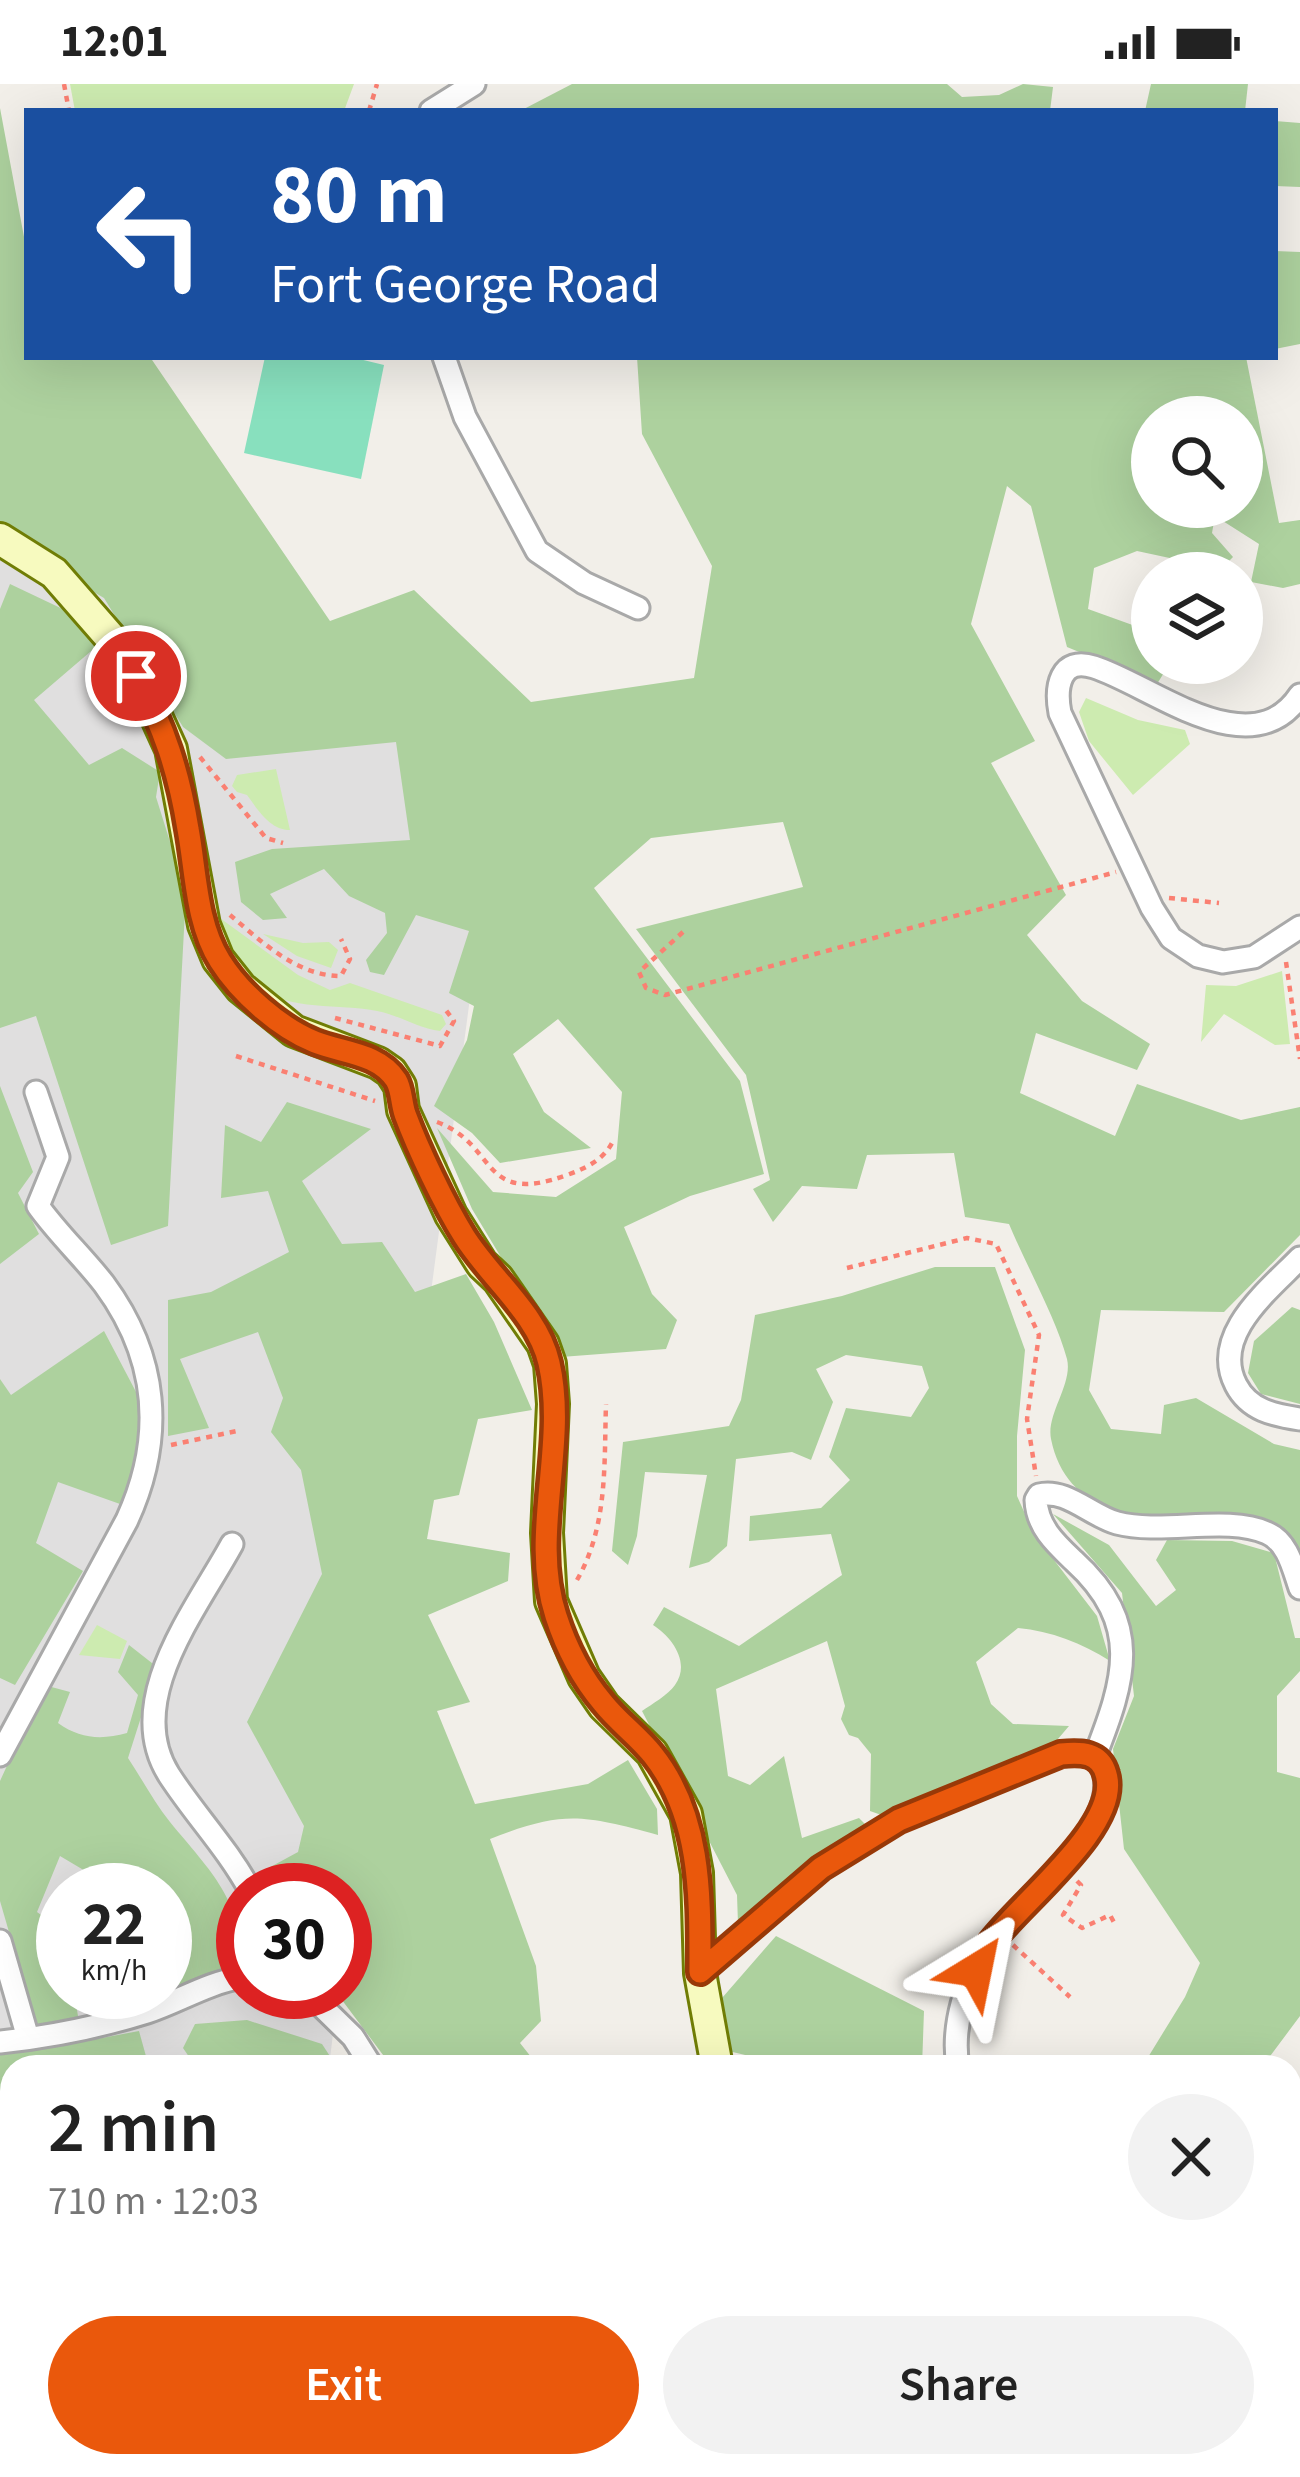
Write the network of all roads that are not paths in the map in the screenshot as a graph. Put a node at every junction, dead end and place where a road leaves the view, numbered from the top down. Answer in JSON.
{"nodes":[{"id":1,"x":474,"y":84,"type":"edge"},
{"id":2,"x":436,"y":108,"type":"edge"},
{"id":3,"x":445,"y":360,"type":"edge"},
{"id":4,"x":0,"y":539,"type":"edge"},
{"id":5,"x":0,"y":558,"type":"edge"},
{"id":6,"x":54,"y":573,"type":"junction"},
{"id":7,"x":638,"y":608,"type":"dead end"},
{"id":8,"x":1300,"y":695,"type":"edge"},
{"id":9,"x":1291,"y":933,"type":"edge"},
{"id":10,"x":36,"y":1092,"type":"dead end"},
{"id":11,"x":1300,"y":1258,"type":"edge"},
{"id":12,"x":1300,"y":1419,"type":"edge"},
{"id":13,"x":232,"y":1544,"type":"dead end"},
{"id":14,"x":1300,"y":1588,"type":"edge"},
{"id":15,"x":0,"y":1755,"type":"edge"},
{"id":16,"x":1095,"y":1756,"type":"junction"},
{"id":17,"x":233,"y":1863,"type":"edge"},
{"id":18,"x":0,"y":1941,"type":"edge"},
{"id":19,"x":700,"y":1972,"type":"junction"},
{"id":20,"x":216,"y":1982,"type":"edge"},
{"id":21,"x":334,"y":2019,"type":"edge"},
{"id":22,"x":28,"y":2038,"type":"junction"},
{"id":23,"x":0,"y":2042,"type":"edge"},
{"id":24,"x":364,"y":2055,"type":"edge"},
{"id":25,"x":715,"y":2055,"type":"edge"},
{"id":26,"x":956,"y":2055,"type":"edge"}],
"edges":[{"from":1,"to":2,"type":"street"},
{"from":3,"to":7,"type":"street"},
{"from":4,"to":6,"type":"street"},
{"from":5,"to":6,"type":"street"},
{"from":6,"to":19,"type":"street"},
{"from":8,"to":9,"type":"street"},
{"from":10,"to":15,"type":"street"},
{"from":11,"to":12,"type":"street"},
{"from":13,"to":17,"type":"street"},
{"from":14,"to":16,"type":"street"},
{"from":16,"to":19,"type":"street"},
{"from":16,"to":26,"type":"street"},
{"from":18,"to":22,"type":"street"},
{"from":19,"to":25,"type":"street"},
{"from":20,"to":22,"type":"street"},
{"from":21,"to":24,"type":"street"},
{"from":22,"to":23,"type":"street"}]}
